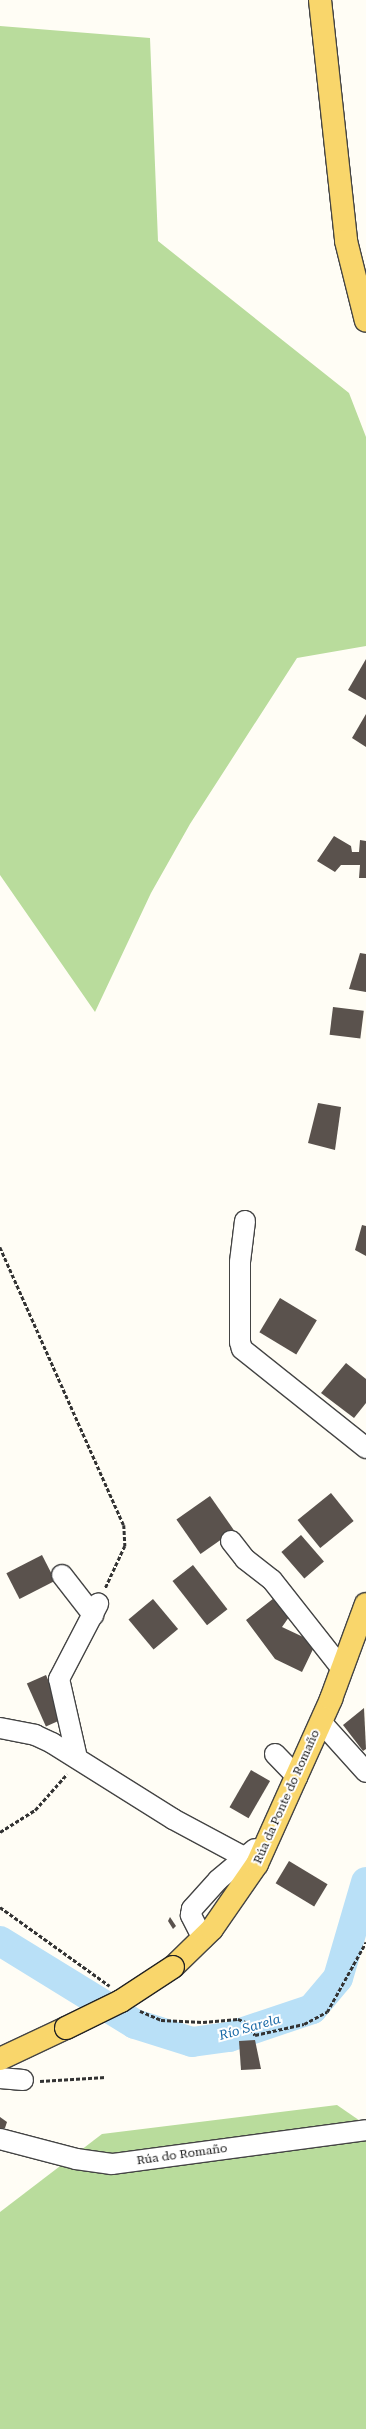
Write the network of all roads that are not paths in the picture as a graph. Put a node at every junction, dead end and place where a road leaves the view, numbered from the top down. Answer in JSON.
{"nodes":[{"id":1,"x":320,"y":0,"type":"edge"},
{"id":2,"x":366,"y":321,"type":"edge"},
{"id":3,"x":245,"y":1221,"type":"dead end"},
{"id":4,"x":366,"y":1448,"type":"edge"},
{"id":5,"x":231,"y":1541,"type":"dead end"},
{"id":6,"x":62,"y":1575,"type":"dead end"},
{"id":7,"x":366,"y":1604,"type":"edge"},
{"id":8,"x":342,"y":1669,"type":"junction"},
{"id":9,"x":321,"y":1722,"type":"junction"},
{"id":10,"x":0,"y":1728,"type":"edge"},
{"id":11,"x":276,"y":1754,"type":"dead end"},
{"id":12,"x":78,"y":1758,"type":"junction"},
{"id":13,"x":366,"y":1772,"type":"edge"},
{"id":14,"x":297,"y":1777,"type":"junction"},
{"id":15,"x":251,"y":1861,"type":"junction"},
{"id":16,"x":203,"y":1939,"type":"junction"},
{"id":17,"x":0,"y":2059,"type":"edge"},
{"id":18,"x":0,"y":2078,"type":"edge"},
{"id":19,"x":24,"y":2080,"type":"road end"},
{"id":20,"x":366,"y":2130,"type":"edge"},
{"id":21,"x":0,"y":2139,"type":"edge"}],
"edges":[{"from":1,"to":2,"type":"main road"},
{"from":3,"to":4,"type":"street"},
{"from":5,"to":8,"type":"street"},
{"from":6,"to":12,"type":"street"},
{"from":7,"to":8,"type":"main road","name":"Rúa da Ponte do Romaño"},
{"from":8,"to":9,"type":"main road","name":"Rúa da Ponte do Romaño"},
{"from":9,"to":13,"type":"street"},
{"from":9,"to":14,"type":"main road","name":"Rúa da Ponte do Romaño"},
{"from":10,"to":12,"type":"street"},
{"from":11,"to":14,"type":"street"},
{"from":12,"to":15,"type":"street"},
{"from":14,"to":15,"type":"main road","name":"Rúa da Ponte do Romaño"},
{"from":15,"to":16,"type":"main road","name":"Rúa da Ponte do Romaño"},
{"from":15,"to":16,"type":"street"},
{"from":16,"to":17,"type":"main road","name":"Rúa da Ponte do Romaño","bridge":true},
{"from":18,"to":19,"type":"street"},
{"from":20,"to":21,"type":"street","name":"Rúa do Romaño"}]}
